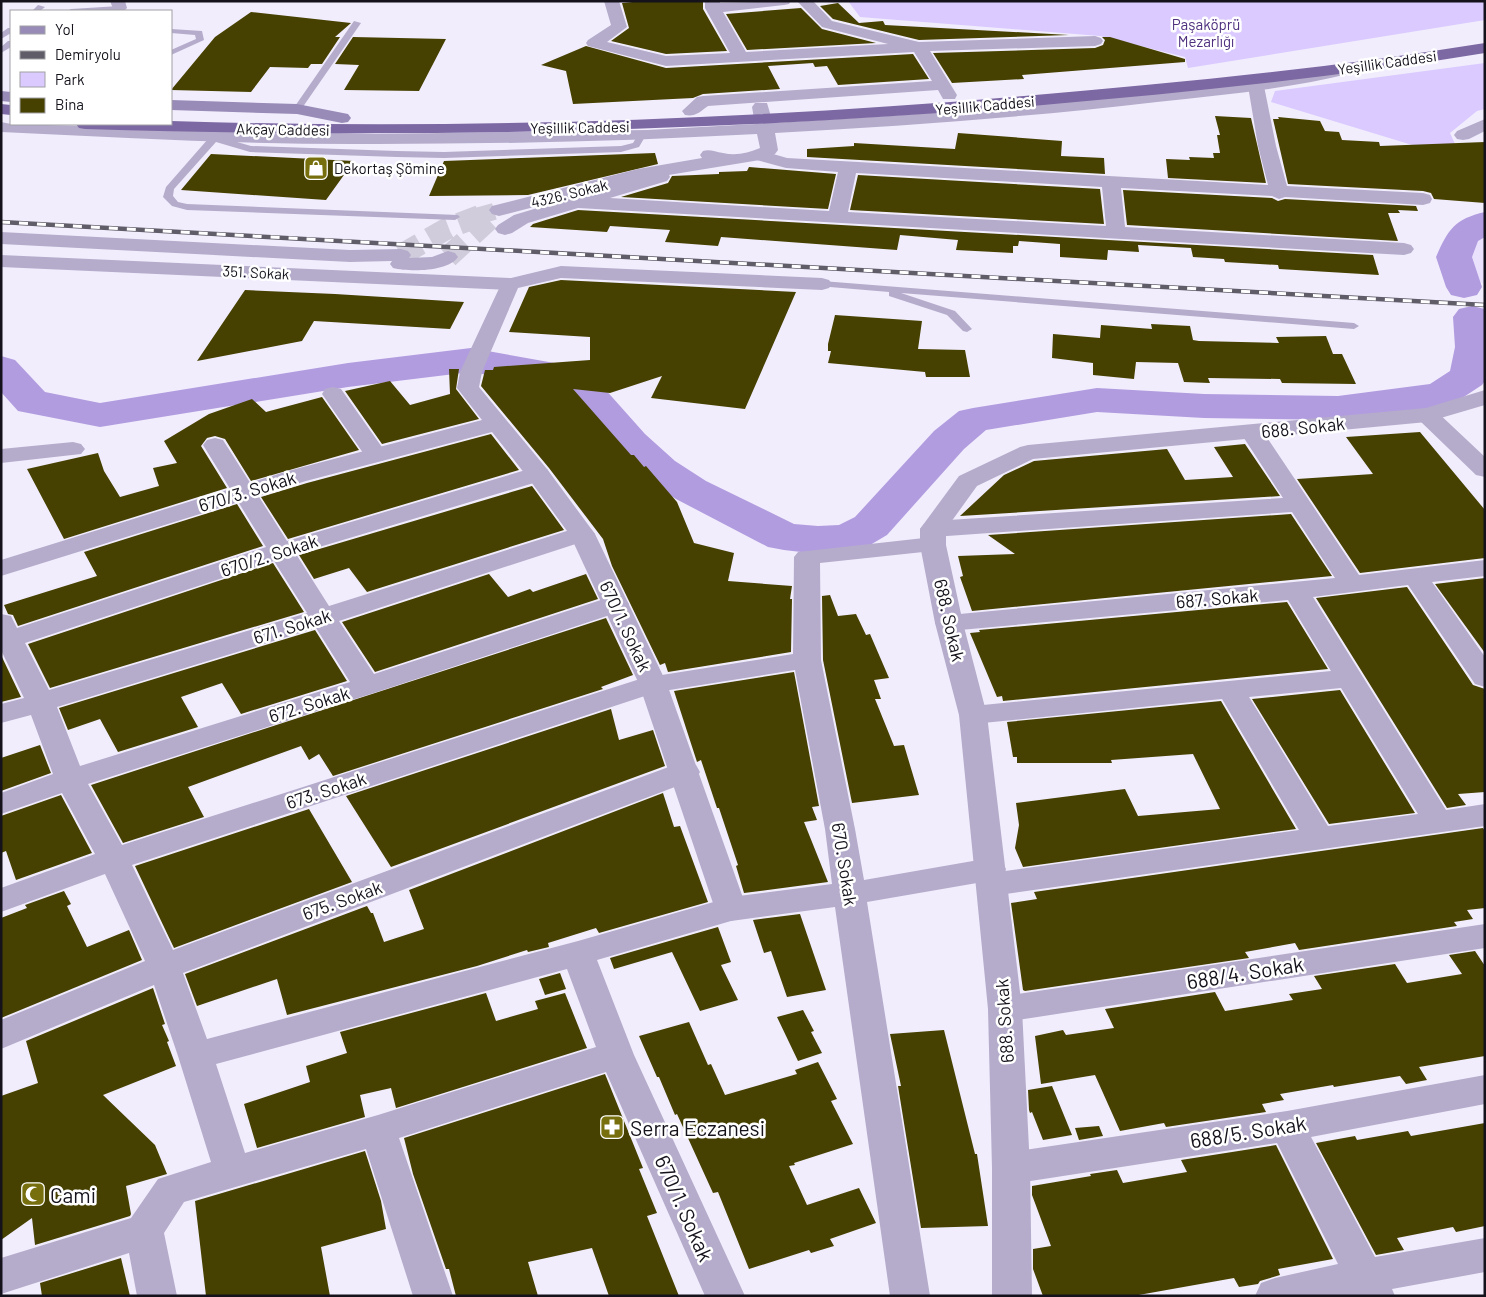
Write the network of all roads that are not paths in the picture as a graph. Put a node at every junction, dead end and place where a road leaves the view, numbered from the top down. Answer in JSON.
{"nodes":[{"id":1,"x":611,"y":1,"type":"edge"},
{"id":2,"x":784,"y":1,"type":"edge"},
{"id":3,"x":804,"y":1,"type":"edge"},
{"id":4,"x":118,"y":4,"type":"edge"},
{"id":5,"x":712,"y":4,"type":"edge"},
{"id":6,"x":79,"y":10,"type":"edge"},
{"id":7,"x":357,"y":23,"type":"dead end"},
{"id":8,"x":172,"y":31,"type":"edge"},
{"id":9,"x":816,"y":31,"type":"junction"},
{"id":10,"x":1095,"y":41,"type":"dead end"},
{"id":11,"x":919,"y":47,"type":"junction"},
{"id":12,"x":1485,"y":48,"type":"edge"},
{"id":13,"x":820,"y":52,"type":"junction"},
{"id":14,"x":1485,"y":52,"type":"edge"},
{"id":15,"x":172,"y":53,"type":"edge"},
{"id":16,"x":1448,"y":54,"type":"junction"},
{"id":17,"x":740,"y":56,"type":"junction"},
{"id":18,"x":1373,"y":64,"type":"junction"},
{"id":19,"x":1217,"y":68,"type":"dead end"},
{"id":20,"x":1256,"y":86,"type":"junction"},
{"id":21,"x":946,"y":90,"type":"junction"},
{"id":22,"x":172,"y":105,"type":"edge"},
{"id":23,"x":296,"y":109,"type":"junction"},
{"id":24,"x":172,"y":116,"type":"edge"},
{"id":25,"x":342,"y":118,"type":"junction"},
{"id":26,"x":763,"y":119,"type":"junction"},
{"id":27,"x":487,"y":123,"type":"junction"},
{"id":28,"x":850,"y":124,"type":"junction"},
{"id":29,"x":1485,"y":124,"type":"edge"},
{"id":30,"x":130,"y":125,"type":"edge"},
{"id":31,"x":1,"y":127,"type":"edge"},
{"id":32,"x":691,"y":129,"type":"junction"},
{"id":33,"x":1463,"y":135,"type":"dead end"},
{"id":34,"x":207,"y":136,"type":"junction"},
{"id":35,"x":764,"y":152,"type":"junction"},
{"id":36,"x":725,"y":160,"type":"junction"},
{"id":37,"x":848,"y":168,"type":"junction"},
{"id":38,"x":660,"y":172,"type":"junction"},
{"id":39,"x":638,"y":176,"type":"junction"},
{"id":40,"x":1111,"y":183,"type":"junction"},
{"id":41,"x":1279,"y":193,"type":"junction"},
{"id":42,"x":1423,"y":199,"type":"dead end"},
{"id":43,"x":576,"y":202,"type":"junction"},
{"id":44,"x":499,"y":210,"type":"tunnel mouth"},
{"id":45,"x":455,"y":217,"type":"dead end"},
{"id":46,"x":838,"y":217,"type":"junction"},
{"id":47,"x":505,"y":229,"type":"tunnel mouth"},
{"id":48,"x":1116,"y":232,"type":"junction"},
{"id":49,"x":1,"y":238,"type":"edge"},
{"id":50,"x":1,"y":247,"type":"edge"},
{"id":51,"x":1404,"y":249,"type":"dead end"},
{"id":52,"x":400,"y":255,"type":"tunnel mouth"},
{"id":53,"x":448,"y":257,"type":"tunnel mouth"},
{"id":54,"x":1,"y":261,"type":"edge"},
{"id":55,"x":510,"y":284,"type":"junction"},
{"id":56,"x":822,"y":284,"type":"joint"},
{"id":57,"x":870,"y":286,"type":"junction"},
{"id":58,"x":1354,"y":326,"type":"dead end"},
{"id":59,"x":967,"y":329,"type":"dead end"},
{"id":60,"x":333,"y":394,"type":"dead end"},
{"id":61,"x":1485,"y":397,"type":"edge"},
{"id":62,"x":1427,"y":415,"type":"junction"},
{"id":63,"x":496,"y":424,"type":"junction"},
{"id":64,"x":1252,"y":432,"type":"junction"},
{"id":65,"x":215,"y":444,"type":"dead end"},
{"id":66,"x":73,"y":449,"type":"dead end"},
{"id":67,"x":376,"y":454,"type":"junction"},
{"id":68,"x":1,"y":456,"type":"edge"},
{"id":69,"x":1485,"y":470,"type":"edge"},
{"id":70,"x":538,"y":474,"type":"junction"},
{"id":71,"x":243,"y":492,"type":"junction"},
{"id":72,"x":1299,"y":504,"type":"junction"},
{"id":73,"x":582,"y":534,"type":"junction"},
{"id":74,"x":933,"y":537,"type":"junction"},
{"id":75,"x":280,"y":551,"type":"junction"},
{"id":76,"x":1,"y":568,"type":"edge"},
{"id":77,"x":1485,"y":568,"type":"edge"},
{"id":78,"x":1415,"y":578,"type":"junction"},
{"id":79,"x":1352,"y":586,"type":"junction"},
{"id":80,"x":1296,"y":591,"type":"junction"},
{"id":81,"x":616,"y":604,"type":"junction"},
{"id":82,"x":323,"y":617,"type":"junction"},
{"id":83,"x":949,"y":622,"type":"junction"},
{"id":84,"x":4,"y":635,"type":"edge"},
{"id":85,"x":807,"y":660,"type":"junction"},
{"id":86,"x":1350,"y":678,"type":"junction"},
{"id":87,"x":1485,"y":678,"type":"edge"},
{"id":88,"x":653,"y":684,"type":"junction"},
{"id":89,"x":367,"y":686,"type":"junction"},
{"id":90,"x":1231,"y":690,"type":"junction"},
{"id":91,"x":40,"y":700,"type":"junction"},
{"id":92,"x":1,"y":714,"type":"edge"},
{"id":93,"x":973,"y":716,"type":"junction"},
{"id":94,"x":685,"y":772,"type":"junction"},
{"id":95,"x":70,"y":780,"type":"junction"},
{"id":96,"x":1,"y":804,"type":"edge"},
{"id":97,"x":1485,"y":814,"type":"edge"},
{"id":98,"x":1438,"y":822,"type":"junction"},
{"id":99,"x":1320,"y":838,"type":"junction"},
{"id":100,"x":114,"y":859,"type":"junction"},
{"id":101,"x":991,"y":877,"type":"junction"},
{"id":102,"x":850,"y":894,"type":"junction"},
{"id":103,"x":1,"y":900,"type":"edge"},
{"id":104,"x":731,"y":909,"type":"junction"},
{"id":105,"x":1485,"y":936,"type":"edge"},
{"id":106,"x":578,"y":953,"type":"junction"},
{"id":107,"x":164,"y":966,"type":"junction"},
{"id":108,"x":1005,"y":1009,"type":"junction"},
{"id":109,"x":1,"y":1035,"type":"edge"},
{"id":110,"x":616,"y":1055,"type":"junction"},
{"id":111,"x":196,"y":1056,"type":"junction"},
{"id":112,"x":1485,"y":1089,"type":"edge"},
{"id":113,"x":1287,"y":1126,"type":"junction"},
{"id":114,"x":378,"y":1130,"type":"junction"},
{"id":115,"x":1011,"y":1168,"type":"junction"},
{"id":116,"x":233,"y":1173,"type":"junction"},
{"id":117,"x":144,"y":1230,"type":"junction"},
{"id":118,"x":1485,"y":1255,"type":"edge"},
{"id":119,"x":1,"y":1276,"type":"edge"},
{"id":120,"x":1370,"y":1286,"type":"edge"},
{"id":121,"x":158,"y":1296,"type":"edge"},
{"id":122,"x":433,"y":1296,"type":"edge"},
{"id":123,"x":725,"y":1296,"type":"edge"},
{"id":124,"x":910,"y":1296,"type":"edge"},
{"id":125,"x":1012,"y":1296,"type":"edge"},
{"id":126,"x":1275,"y":1296,"type":"edge"}],
"edges":[{"from":1,"to":17,"type":"street"},
{"from":2,"to":5,"type":"street"},
{"from":3,"to":9,"type":"street"},
{"from":4,"to":6,"type":"lane"},
{"from":5,"to":17,"type":"street"},
{"from":7,"to":23,"type":"lane"},
{"from":8,"to":15,"type":"lane"},
{"from":9,"to":11,"type":"street"},
{"from":9,"to":13,"type":"street"},
{"from":10,"to":11,"type":"street"},
{"from":11,"to":13,"type":"street"},
{"from":11,"to":21,"type":"street"},
{"from":12,"to":16,"type":"highway","name":"Yeşillik Caddesi"},
{"from":13,"to":17,"type":"street"},
{"from":14,"to":16,"type":"street"},
{"from":16,"to":18,"type":"highway","name":"Yeşillik Caddesi"},
{"from":18,"to":20,"type":"street"},
{"from":18,"to":26,"type":"highway","name":"Yeşillik Caddesi"},
{"from":19,"to":21,"type":"highway","name":"Yeşillik Caddesi"},
{"from":20,"to":28,"type":"street"},
{"from":20,"to":41,"type":"street"},
{"from":21,"to":26,"type":"highway","name":"Yeşillik Caddesi"},
{"from":21,"to":32,"type":"street"},
{"from":22,"to":23,"type":"main road"},
{"from":23,"to":25,"type":"main road"},
{"from":24,"to":25,"type":"highway","name":"Akçay Caddesi"},
{"from":25,"to":27,"type":"highway","name":"Akçay Caddesi"},
{"from":26,"to":28,"type":"street"},
{"from":26,"to":32,"type":"highway","name":"Yeşillik Caddesi"},
{"from":26,"to":35,"type":"street"},
{"from":27,"to":30,"type":"highway","name":"Akçay Caddesi"},
{"from":27,"to":32,"type":"highway","name":"Yeşillik Caddesi"},
{"from":28,"to":35,"type":"street"},
{"from":29,"to":33,"type":"street"},
{"from":31,"to":34,"type":"street"},
{"from":32,"to":34,"type":"street"},
{"from":32,"to":36,"type":"street"},
{"from":32,"to":39,"type":"street"},
{"from":34,"to":45,"type":"lane"},
{"from":35,"to":36,"type":"street"},
{"from":35,"to":37,"type":"street"},
{"from":36,"to":38,"type":"street"},
{"from":37,"to":40,"type":"street"},
{"from":37,"to":46,"type":"street"},
{"from":38,"to":39,"type":"street"},
{"from":38,"to":43,"type":"street"},
{"from":39,"to":44,"type":"street","name":"4326. Sokak"},
{"from":40,"to":41,"type":"street"},
{"from":40,"to":48,"type":"street"},
{"from":41,"to":42,"type":"street"},
{"from":43,"to":46,"type":"street"},
{"from":43,"to":47,"type":"street"},
{"from":46,"to":48,"type":"street"},
{"from":48,"to":51,"type":"street"},
{"from":49,"to":52,"type":"street"},
{"from":50,"to":53,"type":"street","name":"351. Sokak"},
{"from":54,"to":55,"type":"street","name":"351. Sokak"},
{"from":55,"to":56,"type":"street","name":"351. Sokak"},
{"from":55,"to":63,"type":"street","name":"670/1. Sokak"},
{"from":56,"to":57,"type":"lane"},
{"from":57,"to":58,"type":"lane"},
{"from":57,"to":59,"type":"lane"},
{"from":60,"to":67,"type":"street"},
{"from":61,"to":62,"type":"street","name":"688. Sokak"},
{"from":62,"to":64,"type":"street","name":"688. Sokak"},
{"from":62,"to":69,"type":"street"},
{"from":63,"to":67,"type":"street","name":"670/3. Sokak"},
{"from":63,"to":70,"type":"street","name":"670/1. Sokak"},
{"from":64,"to":72,"type":"street"},
{"from":64,"to":74,"type":"street","name":"688. Sokak"},
{"from":65,"to":71,"type":"street"},
{"from":66,"to":68,"type":"street"},
{"from":67,"to":71,"type":"street","name":"670/3. Sokak"},
{"from":70,"to":73,"type":"street","name":"670/1. Sokak"},
{"from":70,"to":75,"type":"street","name":"670/2. Sokak"},
{"from":71,"to":75,"type":"street"},
{"from":71,"to":76,"type":"street","name":"670/3. Sokak"},
{"from":72,"to":74,"type":"street"},
{"from":72,"to":79,"type":"street"},
{"from":73,"to":81,"type":"street","name":"670/1. Sokak"},
{"from":73,"to":82,"type":"street","name":"671. Sokak"},
{"from":74,"to":83,"type":"street","name":"688. Sokak"},
{"from":74,"to":85,"type":"street","name":"670. Sokak"},
{"from":75,"to":82,"type":"street"},
{"from":75,"to":84,"type":"street","name":"670/2. Sokak"},
{"from":77,"to":78,"type":"street","name":"687. Sokak"},
{"from":78,"to":79,"type":"street","name":"687. Sokak"},
{"from":78,"to":87,"type":"street"},
{"from":79,"to":80,"type":"street","name":"687. Sokak"},
{"from":80,"to":83,"type":"street","name":"687. Sokak"},
{"from":80,"to":86,"type":"street"},
{"from":81,"to":88,"type":"street","name":"670/1. Sokak"},
{"from":81,"to":89,"type":"street","name":"672. Sokak"},
{"from":82,"to":89,"type":"street"},
{"from":82,"to":91,"type":"street","name":"671. Sokak"},
{"from":83,"to":93,"type":"street","name":"688. Sokak"},
{"from":84,"to":91,"type":"street"},
{"from":85,"to":88,"type":"street","name":"673. Sokak"},
{"from":85,"to":102,"type":"street","name":"670. Sokak"},
{"from":86,"to":90,"type":"street"},
{"from":86,"to":98,"type":"street"},
{"from":88,"to":94,"type":"street","name":"670/1. Sokak"},
{"from":88,"to":100,"type":"street","name":"673. Sokak"},
{"from":89,"to":95,"type":"street","name":"672. Sokak"},
{"from":90,"to":93,"type":"street"},
{"from":90,"to":99,"type":"street"},
{"from":91,"to":92,"type":"street","name":"671. Sokak"},
{"from":91,"to":95,"type":"street"},
{"from":93,"to":101,"type":"street","name":"688. Sokak"},
{"from":94,"to":104,"type":"street","name":"670/1. Sokak"},
{"from":94,"to":107,"type":"street","name":"675. Sokak"},
{"from":95,"to":96,"type":"street","name":"672. Sokak"},
{"from":95,"to":100,"type":"street"},
{"from":97,"to":98,"type":"street"},
{"from":98,"to":99,"type":"street"},
{"from":99,"to":101,"type":"street"},
{"from":100,"to":103,"type":"street","name":"673. Sokak"},
{"from":100,"to":107,"type":"street"},
{"from":101,"to":102,"type":"street"},
{"from":101,"to":108,"type":"street","name":"688. Sokak"},
{"from":102,"to":104,"type":"street"},
{"from":102,"to":124,"type":"street","name":"670. Sokak"},
{"from":104,"to":106,"type":"street"},
{"from":105,"to":108,"type":"street","name":"688/4. Sokak"},
{"from":106,"to":110,"type":"street","name":"670/1. Sokak"},
{"from":106,"to":111,"type":"street"},
{"from":107,"to":109,"type":"street","name":"675. Sokak"},
{"from":107,"to":111,"type":"street"},
{"from":108,"to":115,"type":"street","name":"688. Sokak"},
{"from":110,"to":114,"type":"street"},
{"from":110,"to":123,"type":"street","name":"670/1. Sokak"},
{"from":111,"to":116,"type":"street"},
{"from":112,"to":113,"type":"street","name":"688/5. Sokak"},
{"from":113,"to":115,"type":"street","name":"688/5. Sokak"},
{"from":113,"to":120,"type":"street"},
{"from":114,"to":116,"type":"street"},
{"from":114,"to":122,"type":"street"},
{"from":115,"to":125,"type":"street","name":"688. Sokak"},
{"from":116,"to":117,"type":"street"},
{"from":117,"to":119,"type":"street"},
{"from":117,"to":121,"type":"street"},
{"from":118,"to":120,"type":"street"},
{"from":120,"to":126,"type":"street"}]}
